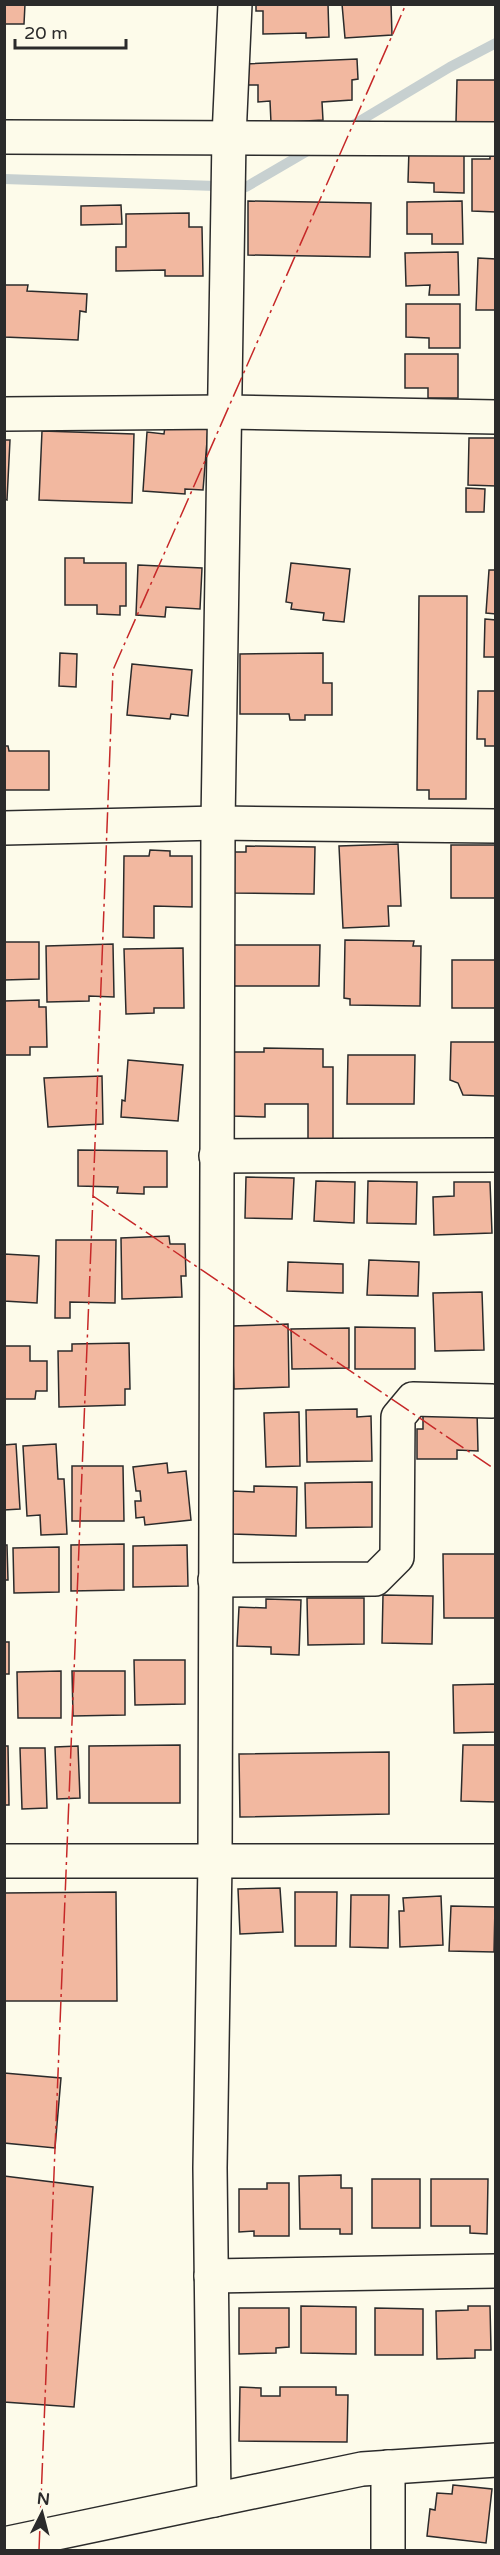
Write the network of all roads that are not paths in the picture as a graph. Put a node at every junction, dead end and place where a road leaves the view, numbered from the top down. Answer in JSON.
{"nodes":[{"id":1,"x":235,"y":4,"type":"edge"},
{"id":2,"x":4,"y":136,"type":"edge"},
{"id":3,"x":229,"y":137,"type":"junction"},
{"id":4,"x":495,"y":139,"type":"edge"},
{"id":5,"x":225,"y":412,"type":"junction"},
{"id":6,"x":4,"y":414,"type":"edge"},
{"id":7,"x":495,"y":417,"type":"edge"},
{"id":8,"x":218,"y":823,"type":"junction"},
{"id":9,"x":495,"y":825,"type":"edge"},
{"id":10,"x":4,"y":828,"type":"edge"},
{"id":11,"x":495,"y":1155,"type":"edge"},
{"id":12,"x":216,"y":1156,"type":"junction"},
{"id":13,"x":492,"y":1401,"type":"dead end"},
{"id":14,"x":215,"y":1580,"type":"junction"},
{"id":15,"x":4,"y":1861,"type":"edge"},
{"id":16,"x":495,"y":1861,"type":"edge"},
{"id":17,"x":215,"y":1862,"type":"junction"},
{"id":18,"x":495,"y":2271,"type":"edge"},
{"id":19,"x":211,"y":2276,"type":"junction"},
{"id":20,"x":495,"y":2460,"type":"edge"},
{"id":21,"x":388,"y":2467,"type":"junction"},
{"id":22,"x":214,"y":2500,"type":"junction"},
{"id":23,"x":4,"y":2544,"type":"edge"},
{"id":24,"x":388,"y":2550,"type":"edge"}],
"edges":[{"from":1,"to":3,"type":"street"},
{"from":2,"to":3,"type":"street"},
{"from":3,"to":4,"type":"street"},
{"from":3,"to":5,"type":"street"},
{"from":5,"to":6,"type":"street"},
{"from":5,"to":7,"type":"street"},
{"from":5,"to":8,"type":"street"},
{"from":8,"to":9,"type":"street"},
{"from":8,"to":10,"type":"street"},
{"from":8,"to":12,"type":"street"},
{"from":11,"to":12,"type":"street"},
{"from":12,"to":14,"type":"street"},
{"from":13,"to":14,"type":"street"},
{"from":14,"to":17,"type":"street"},
{"from":15,"to":17,"type":"street"},
{"from":16,"to":17,"type":"street"},
{"from":17,"to":19,"type":"street"},
{"from":18,"to":19,"type":"street"},
{"from":19,"to":22,"type":"street"},
{"from":20,"to":21,"type":"street"},
{"from":21,"to":22,"type":"street"},
{"from":21,"to":24,"type":"street"},
{"from":22,"to":23,"type":"street"}]}
